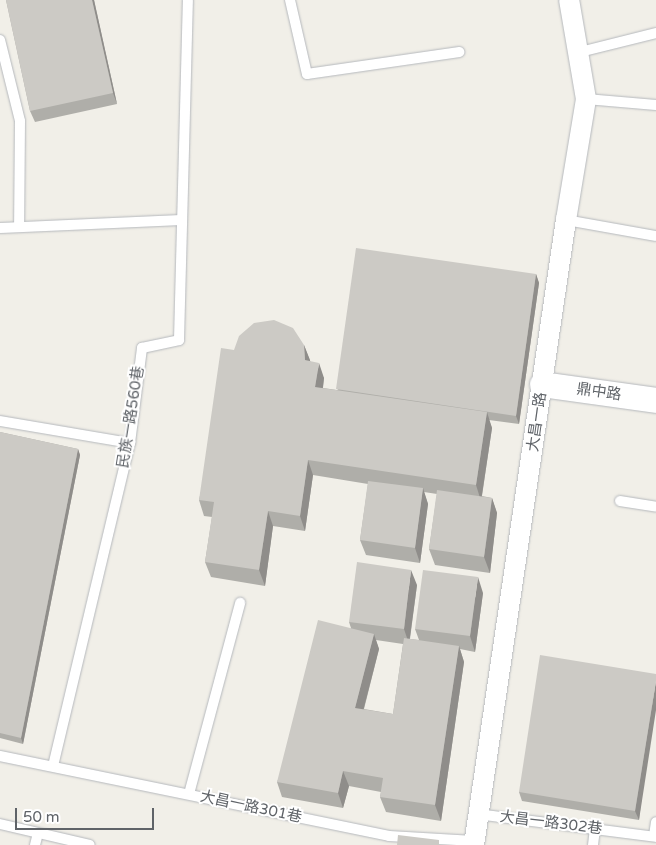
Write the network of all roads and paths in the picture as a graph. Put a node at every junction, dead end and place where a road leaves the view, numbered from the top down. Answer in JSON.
{"nodes":[{"id":1,"x":188,"y":0,"type":"edge"},
{"id":2,"x":290,"y":0,"type":"edge"},
{"id":3,"x":569,"y":0,"type":"edge"},
{"id":4,"x":656,"y":33,"type":"edge"},
{"id":5,"x":0,"y":40,"type":"edge"},
{"id":6,"x":459,"y":52,"type":"dead end"},
{"id":7,"x":580,"y":52,"type":"junction"},
{"id":8,"x":586,"y":99,"type":"junction"},
{"id":9,"x":656,"y":105,"type":"edge"},
{"id":10,"x":182,"y":220,"type":"junction"},
{"id":11,"x":566,"y":220,"type":"junction"},
{"id":12,"x":20,"y":227,"type":"junction"},
{"id":13,"x":0,"y":228,"type":"edge"},
{"id":14,"x":656,"y":236,"type":"edge"},
{"id":15,"x":542,"y":384,"type":"junction"},
{"id":16,"x":656,"y":400,"type":"edge"},
{"id":17,"x":0,"y":421,"type":"edge"},
{"id":18,"x":130,"y":442,"type":"junction"},
{"id":19,"x":620,"y":501,"type":"dead end"},
{"id":20,"x":656,"y":507,"type":"edge"},
{"id":21,"x":240,"y":603,"type":"dead end"},
{"id":22,"x":0,"y":756,"type":"edge"},
{"id":23,"x":53,"y":766,"type":"junction"},
{"id":24,"x":189,"y":794,"type":"junction"},
{"id":25,"x":477,"y":814,"type":"junction"},
{"id":26,"x":656,"y":822,"type":"edge"},
{"id":27,"x":0,"y":824,"type":"edge"},
{"id":28,"x":595,"y":829,"type":"junction"},
{"id":29,"x":38,"y":833,"type":"junction"},
{"id":30,"x":655,"y":836,"type":"edge"},
{"id":31,"x":388,"y":841,"type":"edge"},
{"id":32,"x":474,"y":843,"type":"edge"},
{"id":33,"x":35,"y":845,"type":"edge"},
{"id":34,"x":90,"y":845,"type":"edge"},
{"id":35,"x":593,"y":845,"type":"edge"}],
"edges":[{"from":1,"to":10,"type":"lane","name":"民族一路560巷"},
{"from":2,"to":6,"type":"lane"},
{"from":3,"to":7,"type":"street","name":"大昌一路"},
{"from":4,"to":7,"type":"lane"},
{"from":5,"to":12,"type":"lane"},
{"from":7,"to":8,"type":"street","name":"大昌一路"},
{"from":8,"to":9,"type":"lane"},
{"from":8,"to":11,"type":"street","name":"大昌一路"},
{"from":10,"to":12,"type":"lane"},
{"from":10,"to":18,"type":"lane","name":"民族一路560巷"},
{"from":11,"to":14,"type":"lane"},
{"from":11,"to":15,"type":"street","name":"大昌一路"},
{"from":12,"to":13,"type":"lane"},
{"from":15,"to":16,"type":"street","name":"鼎中路"},
{"from":15,"to":25,"type":"street","name":"大昌一路"},
{"from":17,"to":18,"type":"lane"},
{"from":18,"to":23,"type":"lane","name":"民族一路560巷"},
{"from":19,"to":20,"type":"lane"},
{"from":21,"to":24,"type":"lane"},
{"from":22,"to":23,"type":"lane","name":"大昌一路301巷"},
{"from":23,"to":24,"type":"lane","name":"大昌一路301巷"},
{"from":24,"to":31,"type":"lane","name":"大昌一路301巷"},
{"from":25,"to":28,"type":"lane","name":"大昌一路302巷"},
{"from":25,"to":32,"type":"street","name":"大昌一路"},
{"from":26,"to":30,"type":"lane"},
{"from":27,"to":29,"type":"lane"},
{"from":28,"to":30,"type":"lane","name":"大昌一路302巷"},
{"from":28,"to":35,"type":"lane"},
{"from":29,"to":33,"type":"lane"},
{"from":29,"to":34,"type":"lane"},
{"from":31,"to":32,"type":"lane","name":"大昌一路301巷"}]}
